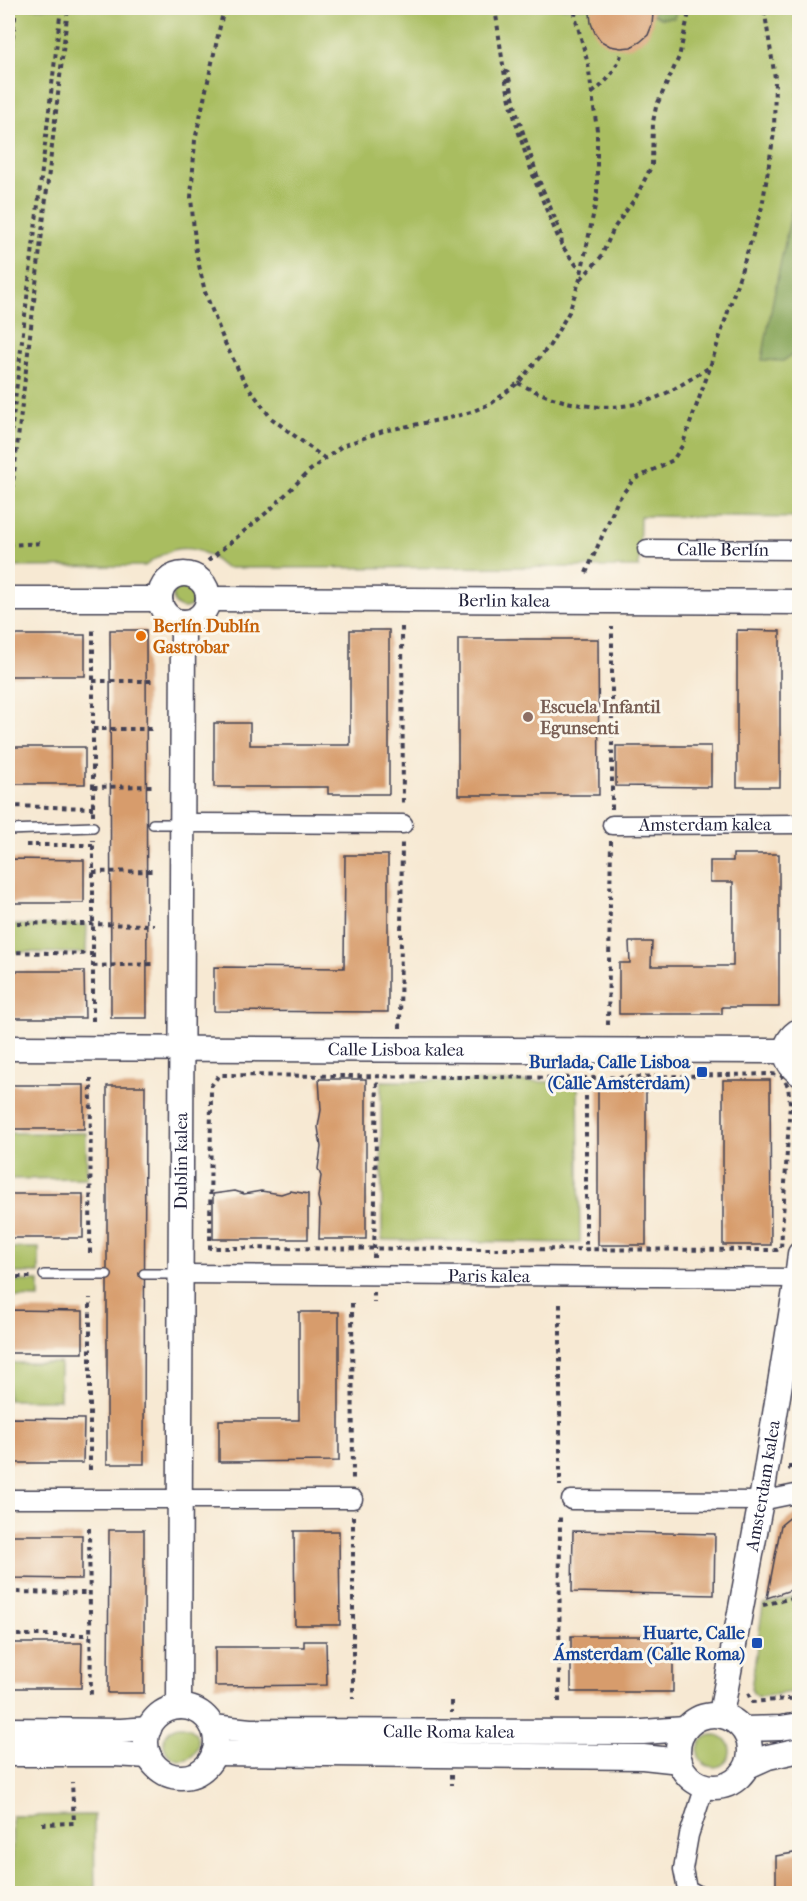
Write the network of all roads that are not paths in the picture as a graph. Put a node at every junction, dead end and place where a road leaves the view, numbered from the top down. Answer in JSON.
{"nodes":[{"id":1,"x":647,"y":549,"type":"dead end"},
{"id":2,"x":800,"y":550,"type":"edge"},
{"id":3,"x":8,"y":599,"type":"edge"},
{"id":4,"x":160,"y":599,"type":"junction"},
{"id":5,"x":208,"y":599,"type":"junction"},
{"id":6,"x":800,"y":602,"type":"edge"},
{"id":7,"x":183,"y":622,"type":"junction"},
{"id":8,"x":153,"y":824,"type":"dead end"},
{"id":9,"x":182,"y":824,"type":"junction"},
{"id":10,"x":403,"y":824,"type":"road end"},
{"id":11,"x":800,"y":824,"type":"edge"},
{"id":12,"x":612,"y":825,"type":"dead end"},
{"id":13,"x":93,"y":827,"type":"dead end"},
{"id":14,"x":8,"y":830,"type":"edge"},
{"id":15,"x":800,"y":1030,"type":"edge"},
{"id":16,"x":8,"y":1048,"type":"edge"},
{"id":17,"x":182,"y":1049,"type":"junction"},
{"id":18,"x":785,"y":1051,"type":"junction"},
{"id":19,"x":800,"y":1074,"type":"edge"},
{"id":20,"x":798,"y":1266,"type":"edge"},
{"id":21,"x":144,"y":1274,"type":"dead end"},
{"id":22,"x":180,"y":1274,"type":"junction"},
{"id":23,"x":44,"y":1275,"type":"road end"},
{"id":24,"x":107,"y":1275,"type":"dead end"},
{"id":25,"x":800,"y":1493,"type":"edge"},
{"id":26,"x":8,"y":1499,"type":"edge"},
{"id":27,"x":353,"y":1499,"type":"dead end"},
{"id":28,"x":180,"y":1500,"type":"junction"},
{"id":29,"x":571,"y":1500,"type":"dead end"},
{"id":30,"x":761,"y":1501,"type":"junction"},
{"id":31,"x":179,"y":1707,"type":"junction"},
{"id":32,"x":721,"y":1714,"type":"junction"},
{"id":33,"x":800,"y":1725,"type":"edge"},
{"id":34,"x":213,"y":1727,"type":"junction"},
{"id":35,"x":149,"y":1729,"type":"junction"},
{"id":36,"x":685,"y":1729,"type":"junction"},
{"id":37,"x":744,"y":1729,"type":"junction"},
{"id":38,"x":8,"y":1730,"type":"edge"},
{"id":39,"x":800,"y":1750,"type":"edge"},
{"id":40,"x":8,"y":1754,"type":"edge"},
{"id":41,"x":214,"y":1754,"type":"junction"},
{"id":42,"x":149,"y":1756,"type":"junction"},
{"id":43,"x":680,"y":1761,"type":"junction"},
{"id":44,"x":748,"y":1767,"type":"junction"},
{"id":45,"x":705,"y":1786,"type":"junction"},
{"id":46,"x":696,"y":1893,"type":"edge"}],
"edges":[{"from":1,"to":2,"type":"street","name":"Calle Berlín"},
{"from":3,"to":4,"type":"street"},
{"from":4,"to":5,"type":"street"},
{"from":4,"to":7,"type":"street"},
{"from":5,"to":6,"type":"street","name":"Berlin kalea"},
{"from":5,"to":7,"type":"street"},
{"from":7,"to":9,"type":"street","name":"Dublin kalea"},
{"from":8,"to":9,"type":"lane"},
{"from":9,"to":10,"type":"street"},
{"from":9,"to":17,"type":"street","name":"Dublin kalea"},
{"from":11,"to":12,"type":"street","name":"Amsterdam kalea"},
{"from":13,"to":14,"type":"lane"},
{"from":15,"to":18,"type":"street"},
{"from":16,"to":17,"type":"street","name":"Calle Lisboa kalea"},
{"from":17,"to":18,"type":"street","name":"Calle Lisboa kalea"},
{"from":17,"to":22,"type":"street","name":"Dublin kalea"},
{"from":18,"to":19,"type":"street"},
{"from":20,"to":22,"type":"street","name":"Paris kalea"},
{"from":20,"to":30,"type":"street","name":"Amsterdam kalea"},
{"from":21,"to":22,"type":"lane"},
{"from":22,"to":28,"type":"street","name":"Dublin kalea"},
{"from":23,"to":24,"type":"lane"},
{"from":25,"to":30,"type":"street"},
{"from":26,"to":28,"type":"street"},
{"from":27,"to":28,"type":"street"},
{"from":28,"to":31,"type":"street","name":"Dublin kalea"},
{"from":29,"to":30,"type":"street"},
{"from":30,"to":32,"type":"street","name":"Amsterdam kalea"},
{"from":31,"to":34,"type":"street"},
{"from":31,"to":35,"type":"street"},
{"from":32,"to":36,"type":"street"},
{"from":32,"to":37,"type":"street"},
{"from":33,"to":37,"type":"street"},
{"from":34,"to":36,"type":"street","name":"Calle Roma kalea"},
{"from":34,"to":41,"type":"street"},
{"from":35,"to":38,"type":"street"},
{"from":35,"to":42,"type":"street"},
{"from":36,"to":43,"type":"street"},
{"from":37,"to":44,"type":"street"},
{"from":39,"to":44,"type":"street"},
{"from":40,"to":42,"type":"street"},
{"from":41,"to":42,"type":"street"},
{"from":41,"to":43,"type":"street","name":"Calle Roma kalea"},
{"from":43,"to":45,"type":"street"},
{"from":44,"to":45,"type":"street"},
{"from":45,"to":46,"type":"street"}]}
